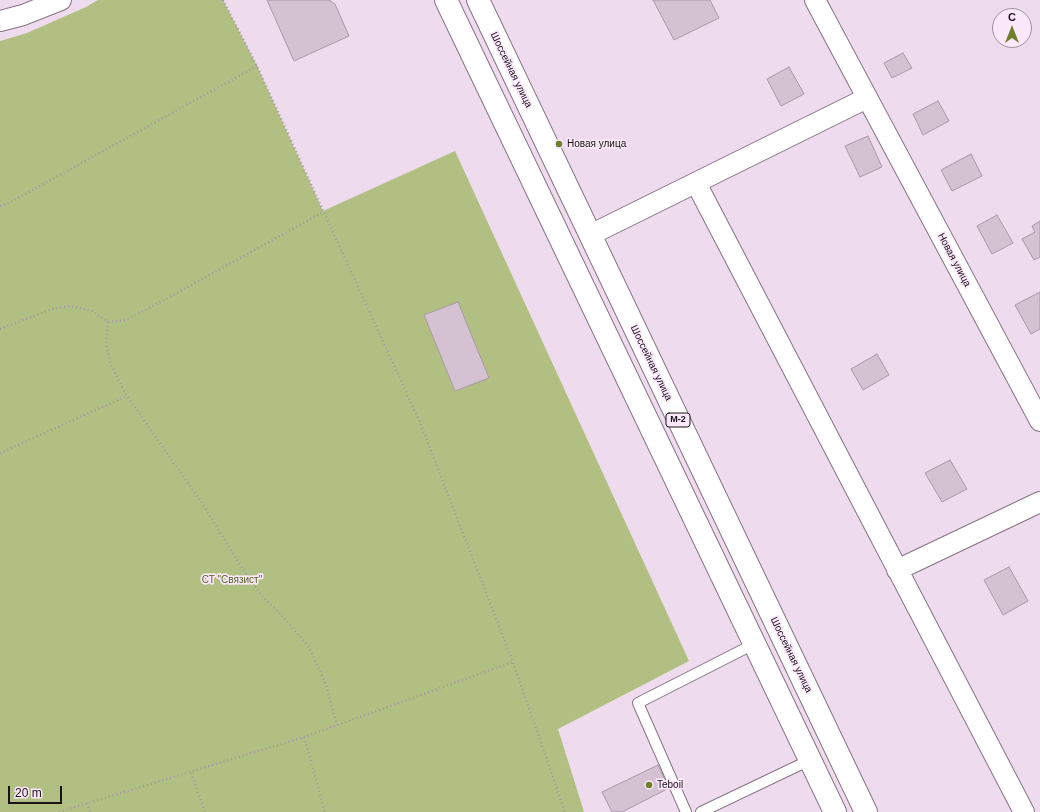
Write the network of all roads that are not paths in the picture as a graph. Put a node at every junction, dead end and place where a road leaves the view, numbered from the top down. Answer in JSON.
{"nodes":[{"id":1,"x":61,"y":0,"type":"edge"},
{"id":2,"x":446,"y":0,"type":"edge"},
{"id":3,"x":478,"y":0,"type":"edge"},
{"id":4,"x":815,"y":0,"type":"edge"},
{"id":5,"x":0,"y":21,"type":"edge"},
{"id":6,"x":867,"y":98,"type":"junction"},
{"id":7,"x":696,"y":184,"type":"junction"},
{"id":8,"x":590,"y":235,"type":"junction"},
{"id":9,"x":1040,"y":421,"type":"edge"},
{"id":10,"x":1040,"y":502,"type":"edge"},
{"id":11,"x":898,"y":570,"type":"junction"},
{"id":12,"x":754,"y":644,"type":"junction"},
{"id":13,"x":810,"y":760,"type":"junction"},
{"id":14,"x":686,"y":812,"type":"edge"},
{"id":15,"x":701,"y":812,"type":"edge"},
{"id":16,"x":835,"y":812,"type":"edge"},
{"id":17,"x":866,"y":812,"type":"edge"},
{"id":18,"x":1024,"y":812,"type":"edge"}],
"edges":[{"from":1,"to":5,"type":"street"},
{"from":2,"to":12,"type":"highway","number":"М-2"},
{"from":3,"to":8,"type":"highway","name":"Шоссейная улица","number":"М-2"},
{"from":4,"to":6,"type":"street","name":"Новая улица"},
{"from":6,"to":7,"type":"street"},
{"from":6,"to":9,"type":"street","name":"Новая улица"},
{"from":7,"to":8,"type":"street"},
{"from":7,"to":11,"type":"street"},
{"from":8,"to":17,"type":"highway","name":"Шоссейная улица","number":"М-2"},
{"from":10,"to":11,"type":"street"},
{"from":11,"to":18,"type":"street"},
{"from":12,"to":13,"type":"highway","number":"М-2"},
{"from":12,"to":14,"type":"lane"},
{"from":13,"to":15,"type":"lane"},
{"from":13,"to":16,"type":"highway","number":"М-2"}]}
